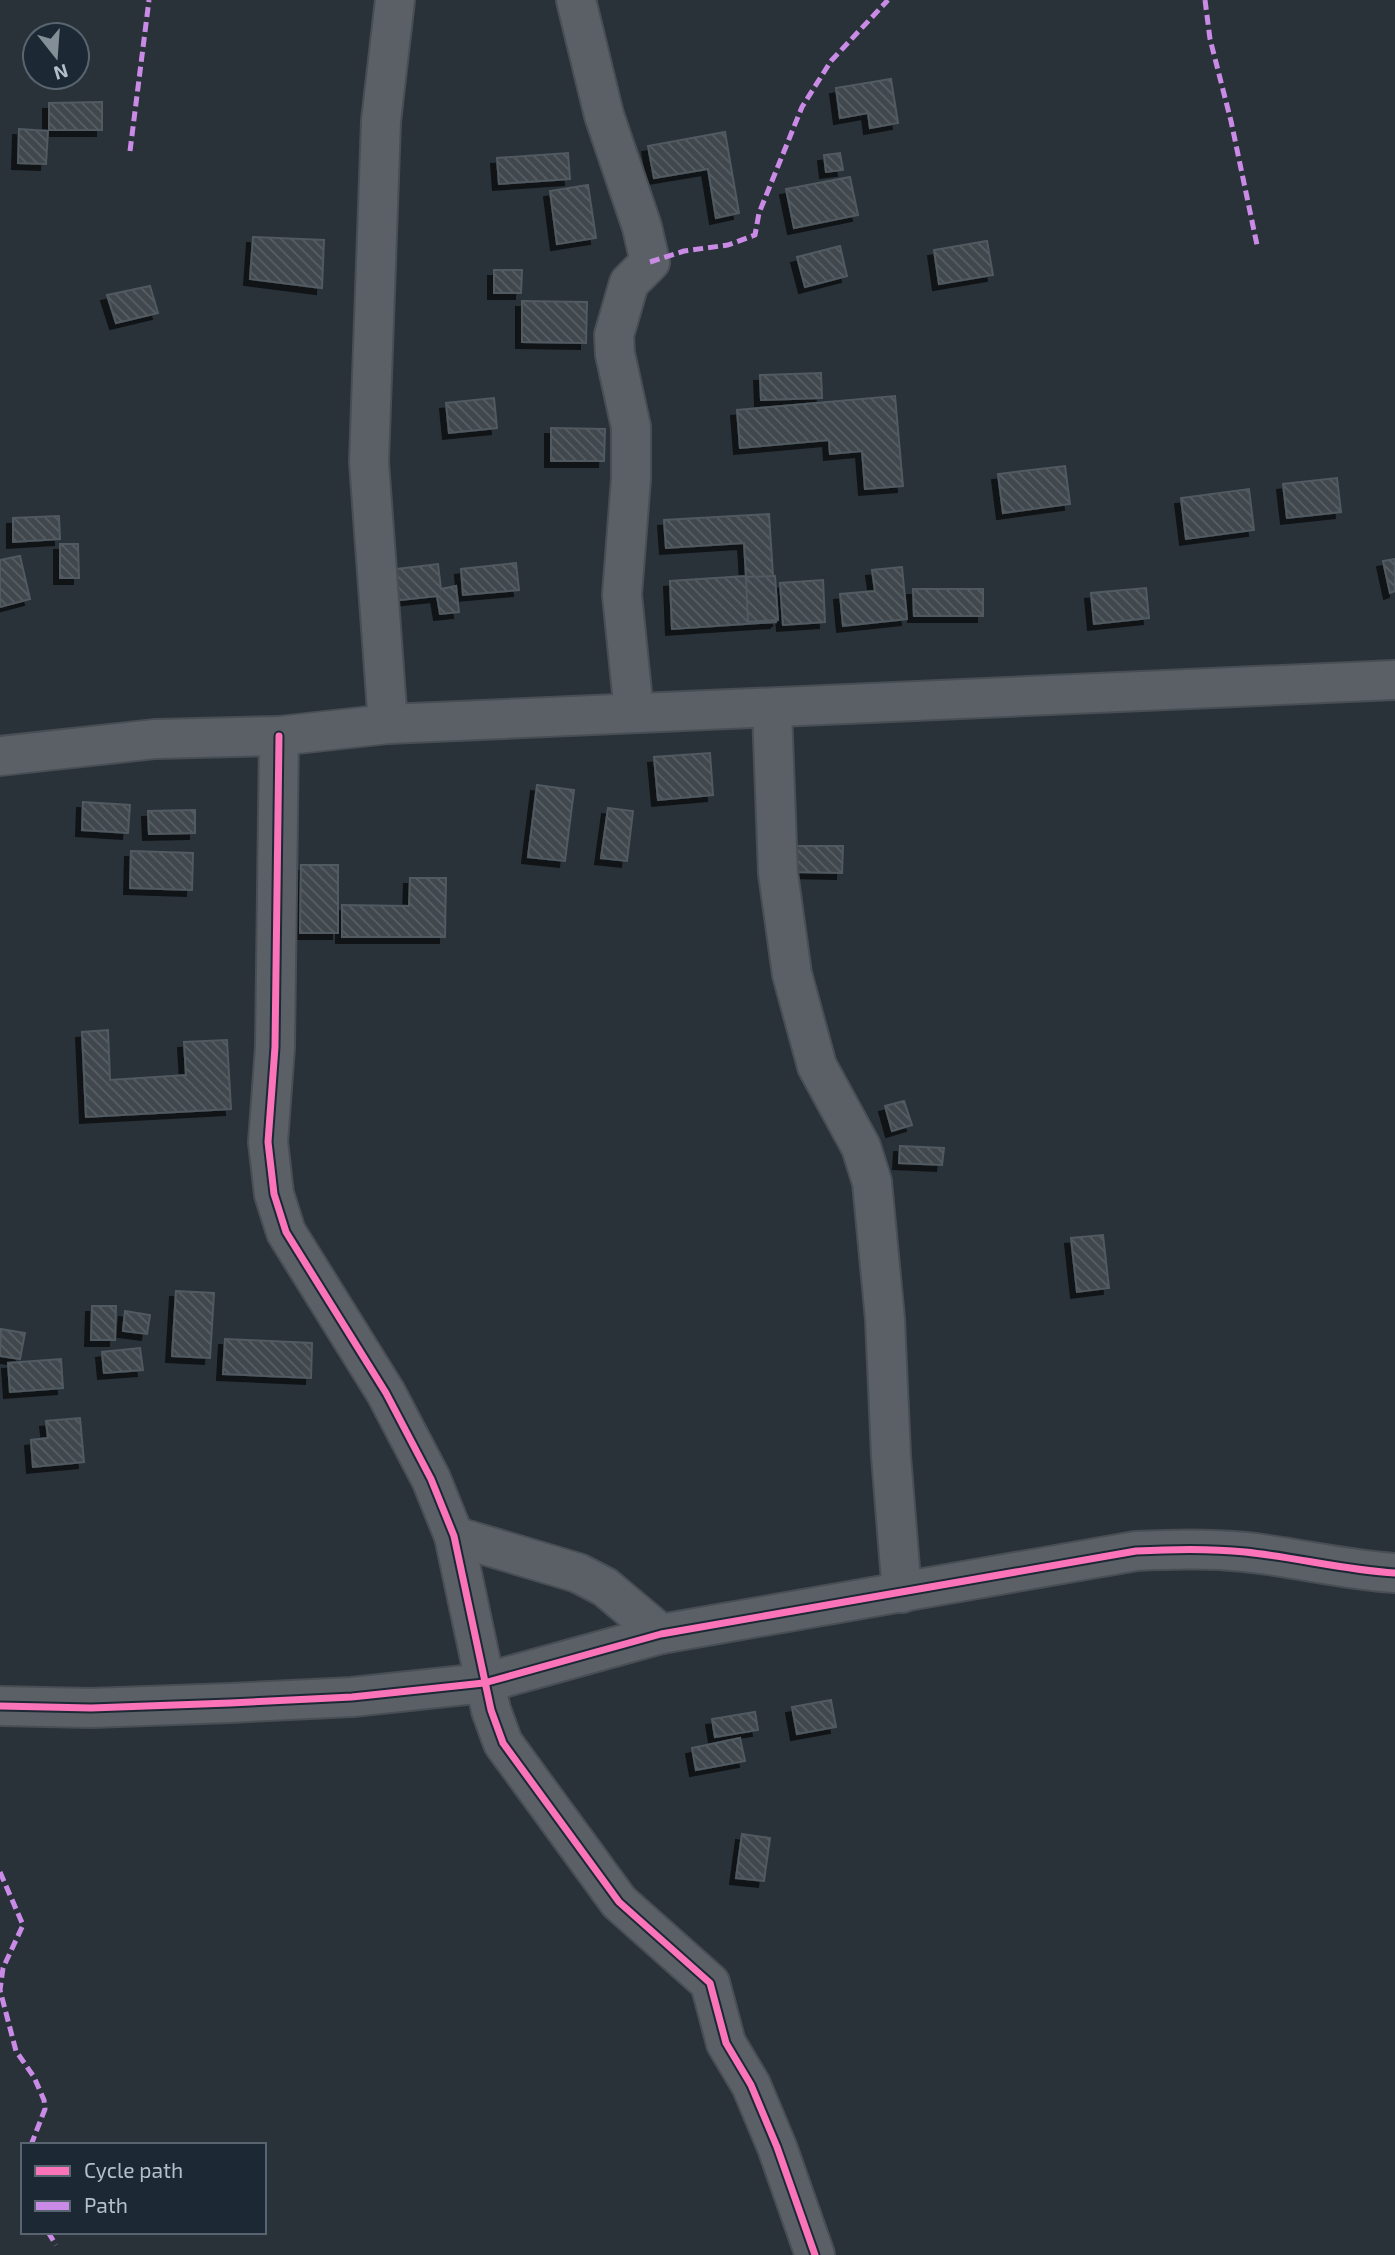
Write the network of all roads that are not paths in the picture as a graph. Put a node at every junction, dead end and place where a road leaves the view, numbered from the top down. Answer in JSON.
{"nodes":[{"id":1,"x":395,"y":0,"type":"edge"},
{"id":2,"x":576,"y":0,"type":"edge"},
{"id":3,"x":1395,"y":681,"type":"edge"},
{"id":4,"x":772,"y":710,"type":"junction"},
{"id":5,"x":634,"y":712,"type":"junction"},
{"id":6,"x":388,"y":724,"type":"junction"},
{"id":7,"x":279,"y":736,"type":"junction"},
{"id":8,"x":0,"y":756,"type":"edge"},
{"id":9,"x":454,"y":1536,"type":"junction"},
{"id":10,"x":1395,"y":1573,"type":"edge"},
{"id":11,"x":902,"y":1593,"type":"junction"},
{"id":12,"x":661,"y":1634,"type":"junction"},
{"id":13,"x":484,"y":1683,"type":"junction"},
{"id":14,"x":0,"y":1706,"type":"edge"},
{"id":15,"x":815,"y":2255,"type":"edge"}],
"edges":[{"from":1,"to":6,"type":"street"},
{"from":2,"to":5,"type":"street"},
{"from":3,"to":4,"type":"street"},
{"from":4,"to":5,"type":"street"},
{"from":4,"to":11,"type":"street"},
{"from":5,"to":6,"type":"street"},
{"from":6,"to":7,"type":"street"},
{"from":7,"to":8,"type":"street"},
{"from":7,"to":9,"type":"street"},
{"from":9,"to":12,"type":"street"},
{"from":9,"to":13,"type":"street"},
{"from":10,"to":11,"type":"street"},
{"from":11,"to":12,"type":"street"},
{"from":12,"to":13,"type":"street"},
{"from":13,"to":14,"type":"street"},
{"from":13,"to":15,"type":"street"}]}
